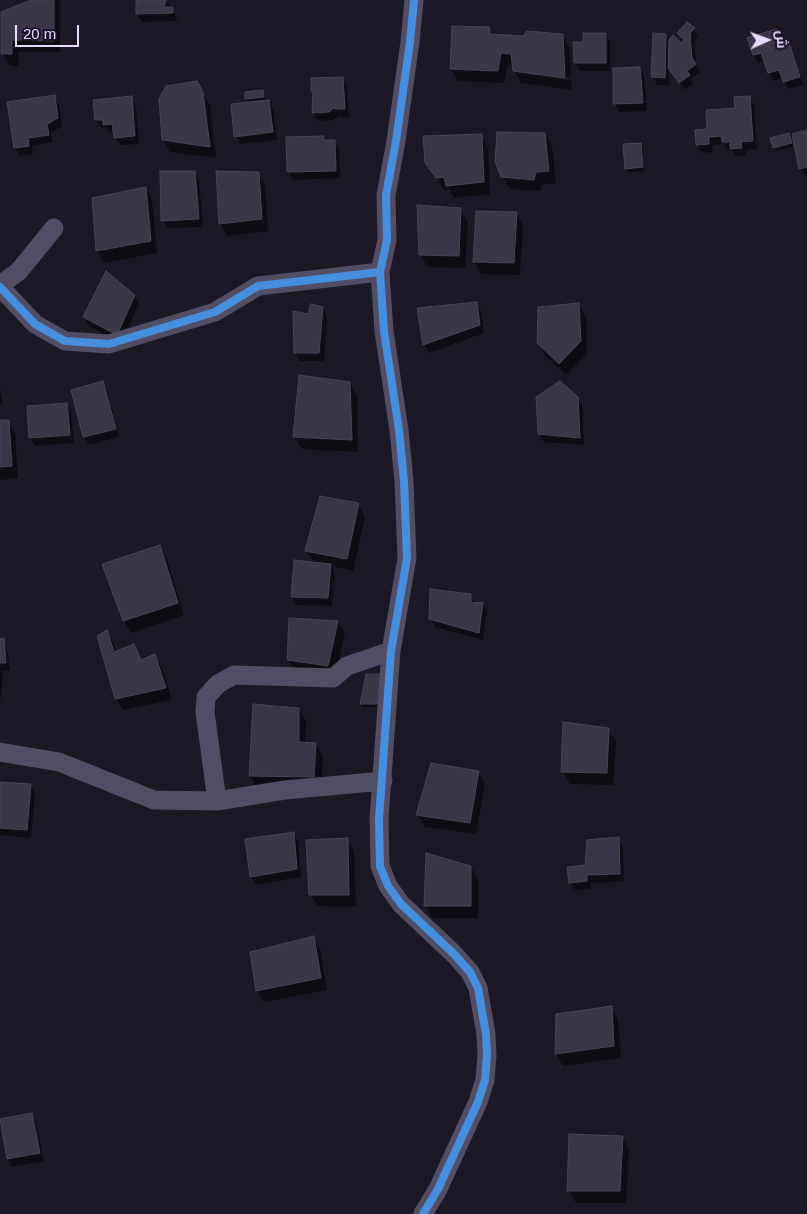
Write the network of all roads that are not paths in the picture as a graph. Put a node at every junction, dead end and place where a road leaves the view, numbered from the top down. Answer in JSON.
{"nodes":[{"id":1,"x":414,"y":0,"type":"edge"},
{"id":2,"x":54,"y":228,"type":"dead end"},
{"id":3,"x":380,"y":272,"type":"junction"},
{"id":4,"x":0,"y":286,"type":"edge"},
{"id":5,"x":392,"y":652,"type":"junction"},
{"id":6,"x":0,"y":752,"type":"edge"},
{"id":7,"x":383,"y":781,"type":"junction"},
{"id":8,"x":217,"y":801,"type":"junction"},
{"id":9,"x":423,"y":1214,"type":"edge"}],
"edges":[{"from":1,"to":3,"type":"street"},
{"from":2,"to":4,"type":"street"},
{"from":3,"to":4,"type":"street"},
{"from":3,"to":5,"type":"street"},
{"from":5,"to":7,"type":"street"},
{"from":5,"to":8,"type":"street"},
{"from":6,"to":8,"type":"street"},
{"from":7,"to":8,"type":"street"},
{"from":7,"to":9,"type":"street"}]}
